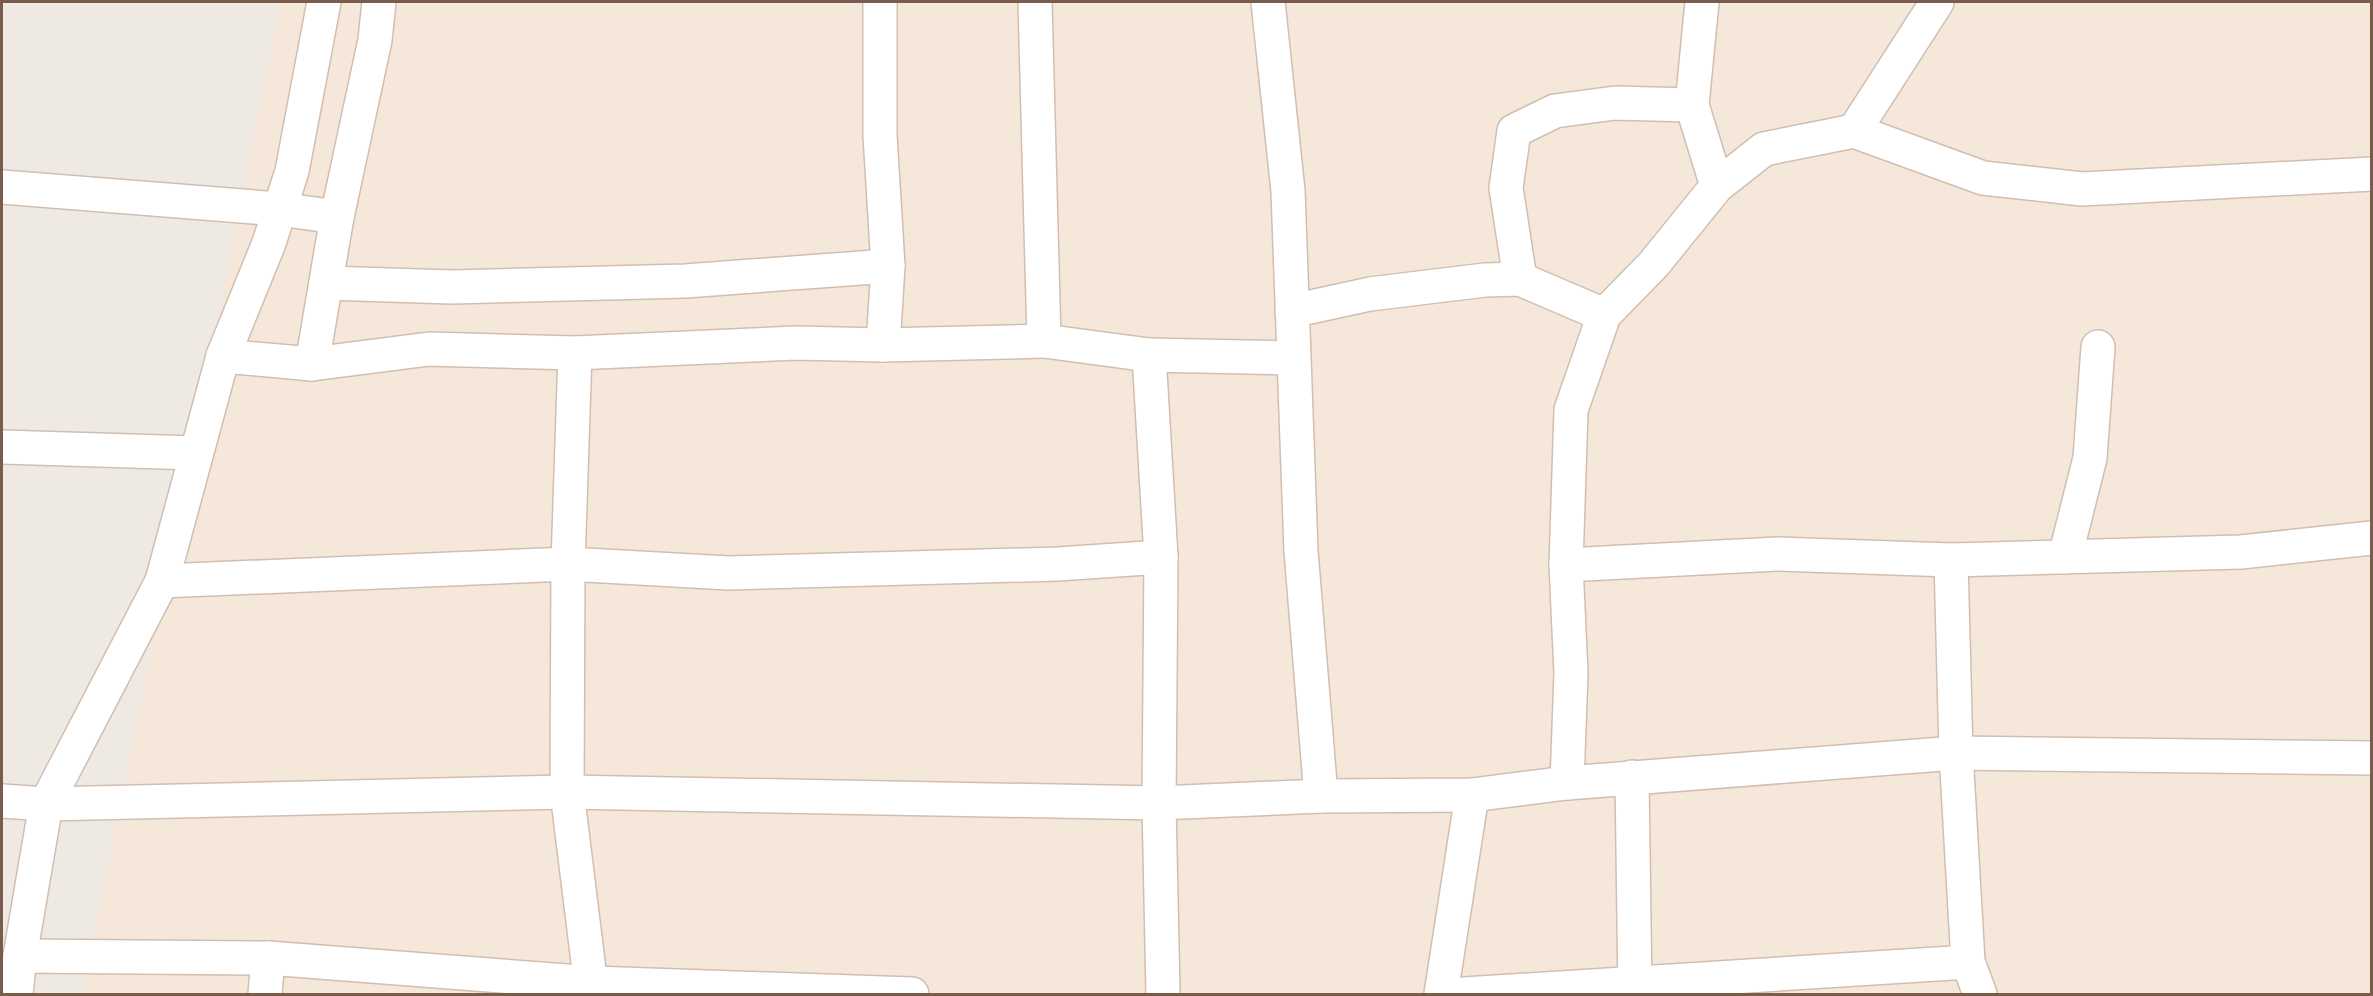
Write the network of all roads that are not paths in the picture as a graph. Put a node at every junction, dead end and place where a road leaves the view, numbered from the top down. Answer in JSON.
{"nodes":[{"id":1,"x":324,"y":2,"type":"edge"},
{"id":2,"x":380,"y":2,"type":"edge"},
{"id":3,"x":880,"y":2,"type":"edge"},
{"id":4,"x":1035,"y":2,"type":"edge"},
{"id":5,"x":1268,"y":2,"type":"edge"},
{"id":6,"x":1702,"y":2,"type":"edge"},
{"id":7,"x":1938,"y":2,"type":"edge"},
{"id":8,"x":1692,"y":105,"type":"junction"},
{"id":9,"x":1854,"y":131,"type":"junction"},
{"id":10,"x":2372,"y":174,"type":"edge"},
{"id":11,"x":1717,"y":186,"type":"junction"},
{"id":12,"x":2,"y":187,"type":"edge"},
{"id":13,"x":279,"y":209,"type":"junction"},
{"id":14,"x":337,"y":217,"type":"junction"},
{"id":15,"x":888,"y":266,"type":"junction"},
{"id":16,"x":1520,"y":279,"type":"junction"},
{"id":17,"x":326,"y":283,"type":"junction"},
{"id":18,"x":1292,"y":311,"type":"junction"},
{"id":19,"x":1604,"y":315,"type":"junction"},
{"id":20,"x":1044,"y":341,"type":"junction"},
{"id":21,"x":884,"y":345,"type":"junction"},
{"id":22,"x":2098,"y":347,"type":"dead end"},
{"id":23,"x":575,"y":353,"type":"junction"},
{"id":24,"x":1149,"y":355,"type":"junction"},
{"id":25,"x":224,"y":356,"type":"junction"},
{"id":26,"x":1293,"y":358,"type":"junction"},
{"id":27,"x":312,"y":364,"type":"junction"},
{"id":28,"x":2,"y":447,"type":"edge"},
{"id":29,"x":196,"y":453,"type":"junction"},
{"id":30,"x":2372,"y":538,"type":"edge"},
{"id":31,"x":1161,"y":557,"type":"junction"},
{"id":32,"x":2065,"y":557,"type":"junction"},
{"id":33,"x":1951,"y":560,"type":"junction"},
{"id":34,"x":568,"y":564,"type":"junction"},
{"id":35,"x":1566,"y":565,"type":"junction"},
{"id":36,"x":162,"y":581,"type":"junction"},
{"id":37,"x":1956,"y":753,"type":"junction"},
{"id":38,"x":2372,"y":758,"type":"edge"},
{"id":39,"x":1632,"y":777,"type":"junction"},
{"id":40,"x":1568,"y":783,"type":"junction"},
{"id":41,"x":567,"y":792,"type":"junction"},
{"id":42,"x":1472,"y":795,"type":"junction"},
{"id":43,"x":1321,"y":796,"type":"junction"},
{"id":44,"x":2,"y":801,"type":"edge"},
{"id":45,"x":1159,"y":803,"type":"junction"},
{"id":46,"x":46,"y":804,"type":"junction"},
{"id":47,"x":20,"y":956,"type":"junction"},
{"id":48,"x":268,"y":958,"type":"junction"},
{"id":49,"x":1968,"y":962,"type":"junction"},
{"id":50,"x":445,"y":983,"type":"edge"},
{"id":51,"x":592,"y":989,"type":"edge"},
{"id":52,"x":1635,"y":989,"type":"edge"},
{"id":53,"x":16,"y":994,"type":"edge"},
{"id":54,"x":266,"y":994,"type":"edge"},
{"id":55,"x":912,"y":994,"type":"edge"},
{"id":56,"x":1163,"y":994,"type":"edge"},
{"id":57,"x":1441,"y":994,"type":"edge"},
{"id":58,"x":1464,"y":994,"type":"edge"},
{"id":59,"x":1980,"y":994,"type":"edge"}],
"edges":[{"from":1,"to":13,"type":"street"},
{"from":2,"to":14,"type":"street"},
{"from":3,"to":15,"type":"street"},
{"from":4,"to":20,"type":"street"},
{"from":5,"to":18,"type":"street"},
{"from":6,"to":8,"type":"street"},
{"from":7,"to":9,"type":"street"},
{"from":8,"to":11,"type":"street"},
{"from":8,"to":16,"type":"street"},
{"from":9,"to":10,"type":"street"},
{"from":9,"to":11,"type":"street"},
{"from":11,"to":19,"type":"street"},
{"from":12,"to":13,"type":"street"},
{"from":13,"to":14,"type":"street"},
{"from":13,"to":25,"type":"street"},
{"from":14,"to":17,"type":"street"},
{"from":15,"to":17,"type":"street"},
{"from":15,"to":21,"type":"street"},
{"from":16,"to":18,"type":"street"},
{"from":16,"to":19,"type":"street"},
{"from":17,"to":27,"type":"street"},
{"from":18,"to":26,"type":"street"},
{"from":19,"to":35,"type":"street"},
{"from":20,"to":21,"type":"street"},
{"from":20,"to":24,"type":"street"},
{"from":21,"to":23,"type":"street"},
{"from":22,"to":32,"type":"street"},
{"from":23,"to":27,"type":"street"},
{"from":23,"to":34,"type":"street"},
{"from":24,"to":26,"type":"street"},
{"from":24,"to":31,"type":"street"},
{"from":25,"to":27,"type":"street"},
{"from":25,"to":29,"type":"street"},
{"from":26,"to":43,"type":"street"},
{"from":28,"to":29,"type":"street"},
{"from":29,"to":36,"type":"street"},
{"from":30,"to":32,"type":"street"},
{"from":31,"to":34,"type":"street"},
{"from":31,"to":45,"type":"street"},
{"from":32,"to":33,"type":"street"},
{"from":33,"to":35,"type":"street"},
{"from":33,"to":37,"type":"street"},
{"from":34,"to":36,"type":"street"},
{"from":34,"to":41,"type":"street"},
{"from":35,"to":40,"type":"street"},
{"from":36,"to":46,"type":"street"},
{"from":37,"to":38,"type":"street"},
{"from":37,"to":39,"type":"street"},
{"from":37,"to":49,"type":"street"},
{"from":39,"to":40,"type":"street"},
{"from":39,"to":52,"type":"street"},
{"from":40,"to":42,"type":"street"},
{"from":41,"to":45,"type":"street"},
{"from":41,"to":46,"type":"street"},
{"from":41,"to":51,"type":"street"},
{"from":42,"to":43,"type":"street"},
{"from":42,"to":57,"type":"street"},
{"from":43,"to":45,"type":"street"},
{"from":44,"to":46,"type":"street"},
{"from":45,"to":56,"type":"street"},
{"from":46,"to":47,"type":"street"},
{"from":47,"to":48,"type":"street"},
{"from":47,"to":53,"type":"street"},
{"from":48,"to":50,"type":"street"},
{"from":48,"to":54,"type":"street"},
{"from":49,"to":52,"type":"street"},
{"from":49,"to":59,"type":"street"},
{"from":50,"to":51,"type":"street"},
{"from":51,"to":55,"type":"street"},
{"from":52,"to":58,"type":"street"}]}
